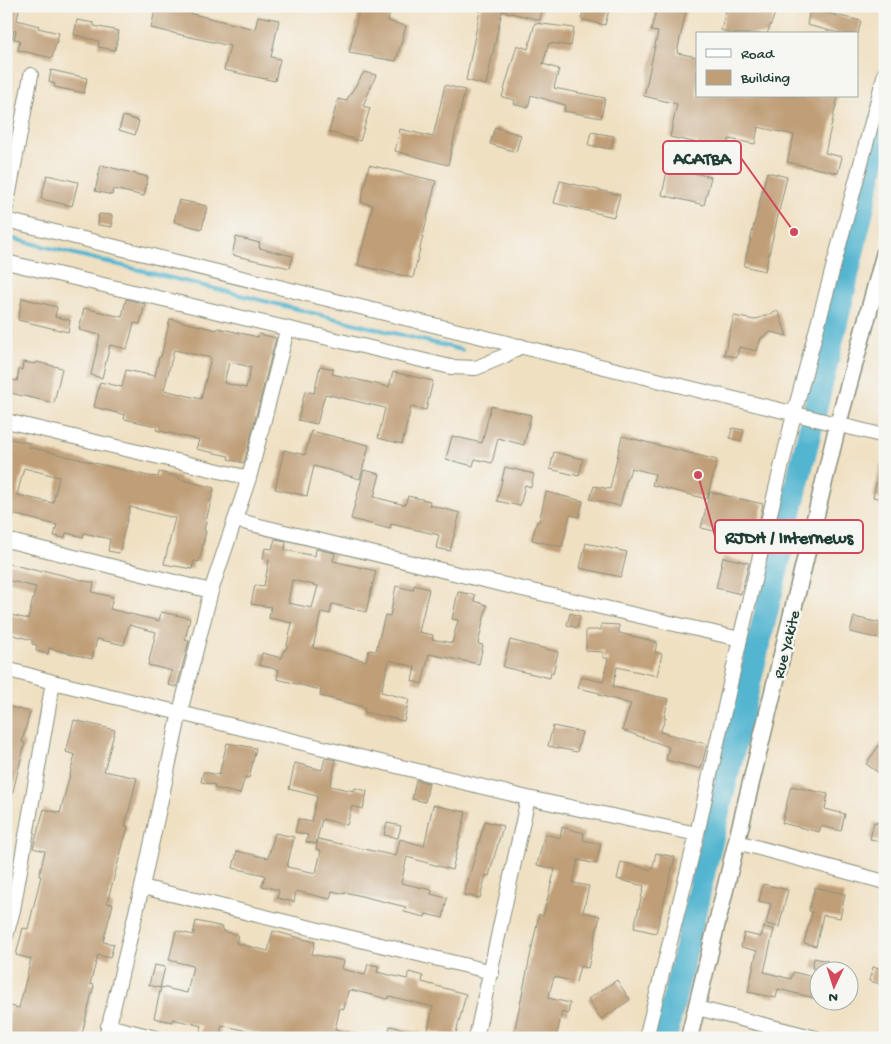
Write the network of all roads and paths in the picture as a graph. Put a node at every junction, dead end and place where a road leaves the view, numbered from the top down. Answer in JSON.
{"nodes":[{"id":1,"x":885,"y":73,"type":"edge"},
{"id":2,"x":31,"y":75,"type":"dead end"},
{"id":3,"x":6,"y":208,"type":"edge"},
{"id":4,"x":6,"y":220,"type":"edge"},
{"id":5,"x":885,"y":252,"type":"edge"},
{"id":6,"x":7,"y":267,"type":"edge"},
{"id":7,"x":287,"y":330,"type":"junction"},
{"id":8,"x":521,"y":346,"type":"junction"},
{"id":9,"x":794,"y":414,"type":"junction"},
{"id":10,"x":6,"y":421,"type":"edge"},
{"id":11,"x":838,"y":424,"type":"junction"},
{"id":12,"x":885,"y":436,"type":"edge"},
{"id":13,"x":249,"y":478,"type":"junction"},
{"id":14,"x":235,"y":520,"type":"junction"},
{"id":15,"x":6,"y":540,"type":"edge"},
{"id":16,"x":211,"y":591,"type":"junction"},
{"id":17,"x":740,"y":639,"type":"junction"},
{"id":18,"x":6,"y":669,"type":"edge"},
{"id":19,"x":53,"y":682,"type":"junction"},
{"id":20,"x":180,"y":712,"type":"junction"},
{"id":21,"x":528,"y":798,"type":"junction"},
{"id":22,"x":697,"y":834,"type":"junction"},
{"id":23,"x":736,"y":842,"type":"junction"},
{"id":24,"x":885,"y":882,"type":"edge"},
{"id":25,"x":142,"y":887,"type":"junction"},
{"id":26,"x":6,"y":936,"type":"edge"},
{"id":27,"x":492,"y":972,"type":"junction"},
{"id":28,"x":697,"y":1008,"type":"junction"},
{"id":29,"x":107,"y":1032,"type":"edge"},
{"id":30,"x":156,"y":1038,"type":"edge"},
{"id":31,"x":476,"y":1038,"type":"edge"},
{"id":32,"x":646,"y":1038,"type":"edge"},
{"id":33,"x":689,"y":1038,"type":"edge"},
{"id":34,"x":816,"y":1038,"type":"edge"}],
"edges":[{"from":1,"to":9,"type":"street"},
{"from":2,"to":3,"type":"street"},
{"from":4,"to":8,"type":"street"},
{"from":5,"to":11,"type":"main road","name":"Rue Yakite"},
{"from":6,"to":7,"type":"street"},
{"from":7,"to":8,"type":"street"},
{"from":7,"to":13,"type":"street"},
{"from":8,"to":9,"type":"street"},
{"from":9,"to":11,"type":"street"},
{"from":9,"to":17,"type":"street"},
{"from":10,"to":13,"type":"street"},
{"from":11,"to":12,"type":"street"},
{"from":11,"to":23,"type":"main road","name":"Rue Yakite"},
{"from":13,"to":14,"type":"street"},
{"from":14,"to":16,"type":"street"},
{"from":14,"to":17,"type":"street"},
{"from":15,"to":16,"type":"street"},
{"from":16,"to":20,"type":"street"},
{"from":17,"to":22,"type":"street"},
{"from":18,"to":19,"type":"street"},
{"from":19,"to":20,"type":"street"},
{"from":19,"to":26,"type":"street"},
{"from":20,"to":21,"type":"street"},
{"from":20,"to":25,"type":"street"},
{"from":21,"to":22,"type":"street"},
{"from":21,"to":27,"type":"street"},
{"from":22,"to":32,"type":"street"},
{"from":23,"to":24,"type":"street"},
{"from":23,"to":28,"type":"main road","name":"Rue Yakite"},
{"from":25,"to":27,"type":"street"},
{"from":25,"to":29,"type":"street"},
{"from":27,"to":31,"type":"street"},
{"from":28,"to":33,"type":"main road","name":"Rue Yakite"},
{"from":28,"to":34,"type":"street"},
{"from":29,"to":30,"type":"street"}]}
